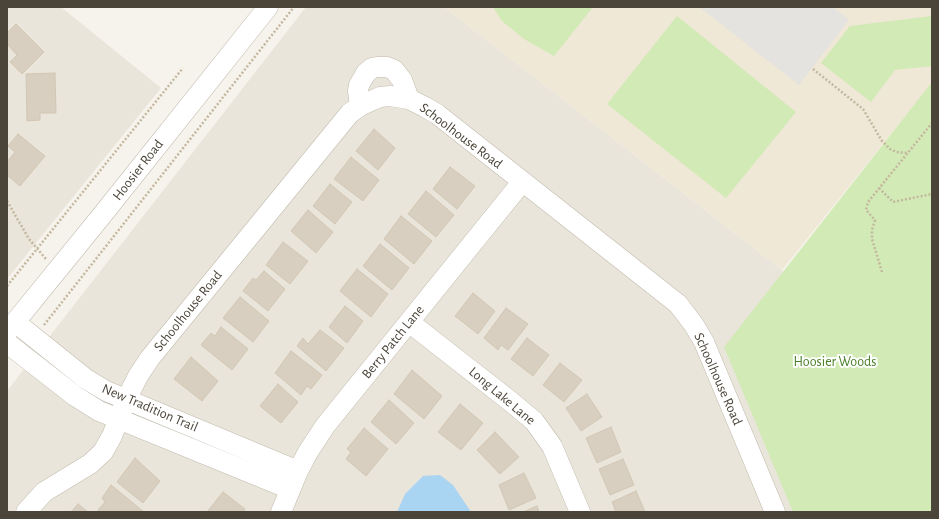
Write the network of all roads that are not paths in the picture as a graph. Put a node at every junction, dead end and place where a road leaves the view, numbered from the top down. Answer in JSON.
{"nodes":[{"id":1,"x":268,"y":7,"type":"edge"},
{"id":2,"x":409,"y":99,"type":"junction"},
{"id":3,"x":360,"y":106,"type":"junction"},
{"id":4,"x":522,"y":182,"type":"junction"},
{"id":5,"x":409,"y":322,"type":"junction"},
{"id":6,"x":11,"y":327,"type":"edge"},
{"id":7,"x":7,"y":343,"type":"edge"},
{"id":8,"x":126,"y":400,"type":"junction"},
{"id":9,"x":119,"y":419,"type":"junction"},
{"id":10,"x":298,"y":471,"type":"junction"},
{"id":11,"x":290,"y":489,"type":"junction"},
{"id":12,"x":26,"y":512,"type":"edge"},
{"id":13,"x":281,"y":512,"type":"edge"},
{"id":14,"x":580,"y":512,"type":"edge"},
{"id":15,"x":775,"y":512,"type":"edge"}],
"edges":[{"from":1,"to":6,"type":"street","name":"Hoosier Road"},
{"from":2,"to":3,"type":"street","name":"Schoolhouse Road"},
{"from":2,"to":3,"type":"street"},
{"from":2,"to":4,"type":"street","name":"Schoolhouse Road"},
{"from":3,"to":8,"type":"street","name":"Schoolhouse Road"},
{"from":4,"to":5,"type":"street","name":"Berry Patch Lane"},
{"from":4,"to":15,"type":"street","name":"Schoolhouse Road"},
{"from":5,"to":10,"type":"street","name":"Berry Patch Lane"},
{"from":5,"to":14,"type":"street","name":"Long Lake Lane"},
{"from":6,"to":8,"type":"street","name":"New Tradition Trail"},
{"from":7,"to":9,"type":"street","name":"New Tradition Trail"},
{"from":8,"to":9,"type":"street","name":"Schoolhouse Road"},
{"from":8,"to":10,"type":"street","name":"New Tradition Trail"},
{"from":9,"to":11,"type":"street","name":"New Tradition Trail"},
{"from":9,"to":12,"type":"street","name":"Schoolhouse Road"},
{"from":10,"to":11,"type":"street","name":"Berry Patch Lane"},
{"from":11,"to":13,"type":"street","name":"Berry Patch Lane"}]}
